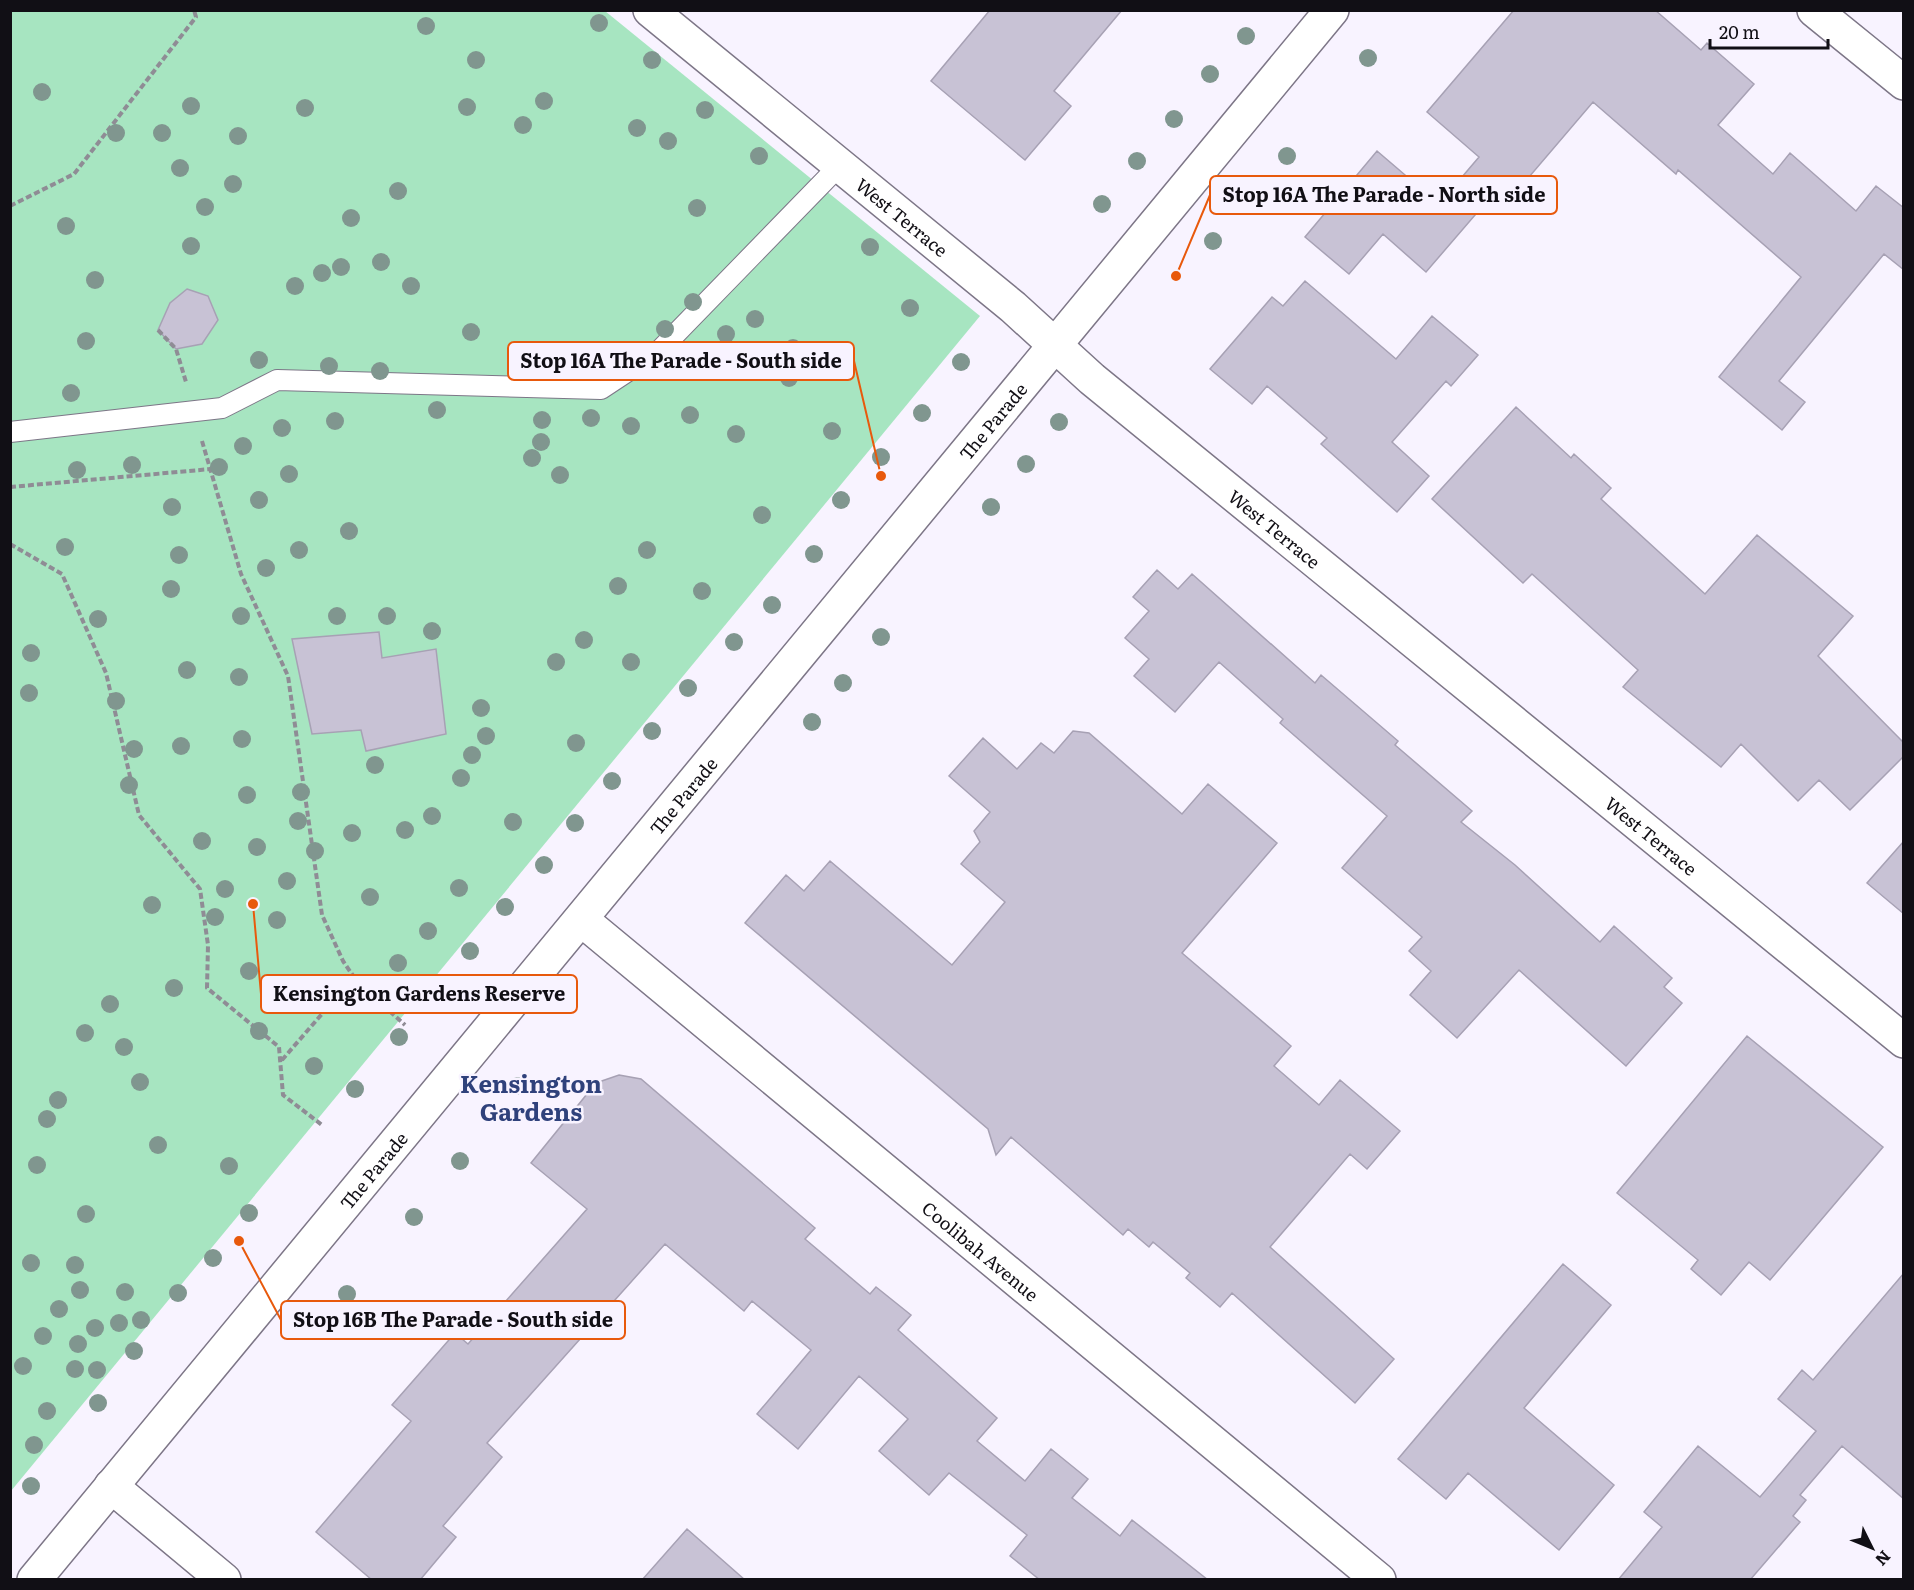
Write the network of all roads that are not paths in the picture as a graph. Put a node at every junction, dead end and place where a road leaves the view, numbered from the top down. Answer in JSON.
{"nodes":[{"id":1,"x":650,"y":10,"type":"edge"},
{"id":2,"x":1332,"y":10,"type":"edge"},
{"id":3,"x":1814,"y":10,"type":"edge"},
{"id":4,"x":1904,"y":83,"type":"edge"},
{"id":5,"x":838,"y":167,"type":"junction"},
{"id":6,"x":1056,"y":346,"type":"junction"},
{"id":7,"x":10,"y":432,"type":"edge"},
{"id":8,"x":582,"y":920,"type":"junction"},
{"id":9,"x":1904,"y":1041,"type":"edge"},
{"id":10,"x":111,"y":1486,"type":"junction"},
{"id":11,"x":34,"y":1580,"type":"edge"},
{"id":12,"x":224,"y":1580,"type":"edge"},
{"id":13,"x":1379,"y":1580,"type":"edge"}],
"edges":[{"from":1,"to":5,"type":"street","name":"West Terrace"},
{"from":2,"to":6,"type":"street","name":"The Parade"},
{"from":3,"to":4,"type":"street"},
{"from":5,"to":6,"type":"street","name":"West Terrace"},
{"from":5,"to":7,"type":"lane"},
{"from":6,"to":8,"type":"street","name":"The Parade"},
{"from":6,"to":9,"type":"street","name":"West Terrace"},
{"from":8,"to":10,"type":"street","name":"The Parade"},
{"from":8,"to":13,"type":"street","name":"Coolibah Avenue"},
{"from":10,"to":11,"type":"street","name":"The Parade"},
{"from":10,"to":12,"type":"street"}]}
